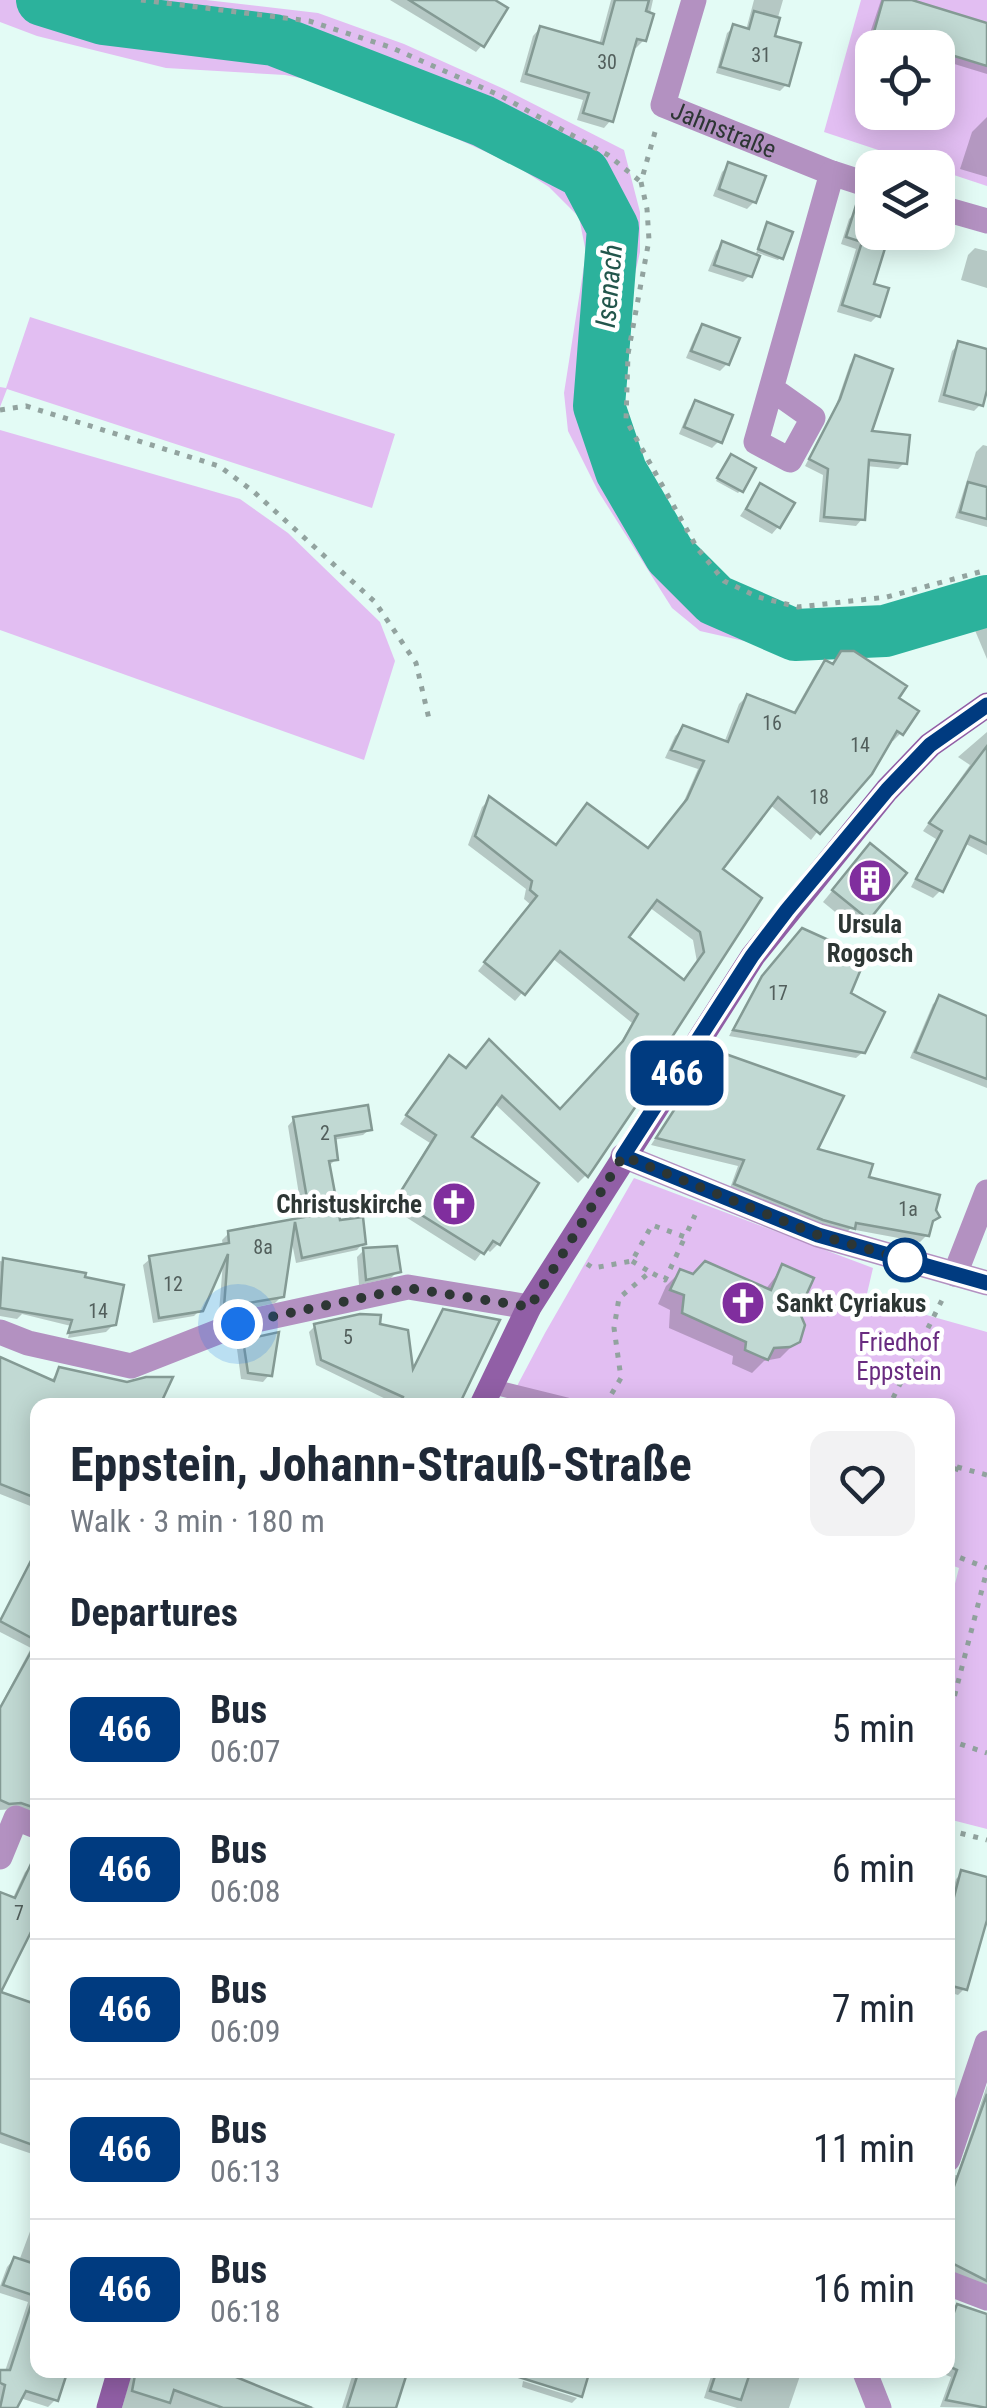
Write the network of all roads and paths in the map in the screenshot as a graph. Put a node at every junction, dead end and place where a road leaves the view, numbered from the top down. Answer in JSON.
{"nodes":[{"id":1,"x":141,"y":0,"type":"edge"},
{"id":2,"x":694,"y":0,"type":"edge"},
{"id":3,"x":663,"y":105,"type":"junction"},
{"id":4,"x":832,"y":173,"type":"junction"},
{"id":5,"x":855,"y":180,"type":"edge"},
{"id":6,"x":641,"y":182,"type":"junction"},
{"id":7,"x":955,"y":212,"type":"edge"},
{"id":8,"x":987,"y":221,"type":"edge"},
{"id":9,"x":772,"y":389,"type":"dead end"},
{"id":10,"x":0,"y":410,"type":"edge"},
{"id":11,"x":987,"y":570,"type":"edge"},
{"id":12,"x":987,"y":705,"type":"edge"},
{"id":13,"x":428,"y":719,"type":"dead end"},
{"id":14,"x":623,"y":1156,"type":"junction"},
{"id":15,"x":987,"y":1192,"type":"edge"},
{"id":16,"x":693,"y":1220,"type":"dead end"},
{"id":17,"x":685,"y":1237,"type":"junction"},
{"id":18,"x":632,"y":1262,"type":"junction"},
{"id":19,"x":593,"y":1268,"type":"dead end"},
{"id":20,"x":650,"y":1272,"type":"junction"},
{"id":21,"x":956,"y":1274,"type":"junction"},
{"id":22,"x":987,"y":1283,"type":"edge"},
{"id":23,"x":530,"y":1307,"type":"junction"},
{"id":24,"x":0,"y":1332,"type":"edge"},
{"id":25,"x":486,"y":1396,"type":"edge"},
{"id":26,"x":609,"y":1398,"type":"edge"},
{"id":27,"x":893,"y":1398,"type":"edge"},
{"id":28,"x":956,"y":1467,"type":"edge"},
{"id":29,"x":987,"y":1475,"type":"edge"},
{"id":30,"x":955,"y":1556,"type":"edge"},
{"id":31,"x":987,"y":1569,"type":"edge"},
{"id":32,"x":955,"y":1694,"type":"edge"},
{"id":33,"x":955,"y":1742,"type":"edge"},
{"id":34,"x":987,"y":1753,"type":"edge"},
{"id":35,"x":30,"y":1824,"type":"edge"},
{"id":36,"x":955,"y":1832,"type":"edge"},
{"id":37,"x":987,"y":1840,"type":"edge"},
{"id":38,"x":0,"y":1857,"type":"edge"},
{"id":39,"x":987,"y":2043,"type":"edge"},
{"id":40,"x":955,"y":2139,"type":"edge"},
{"id":41,"x":955,"y":2285,"type":"edge"},
{"id":42,"x":987,"y":2298,"type":"edge"},
{"id":43,"x":118,"y":2378,"type":"edge"},
{"id":44,"x":867,"y":2378,"type":"edge"},
{"id":45,"x":109,"y":2408,"type":"edge"},
{"id":46,"x":879,"y":2408,"type":"edge"}],
"edges":[{"from":1,"to":6,"type":"path"},
{"from":2,"to":3,"type":"street","name":"Jahnstraße"},
{"from":3,"to":4,"type":"street","name":"Jahnstraße"},
{"from":3,"to":6,"type":"path"},
{"from":4,"to":5,"type":"street","name":"Jahnstraße"},
{"from":4,"to":9,"type":"street"},
{"from":6,"to":11,"type":"path"},
{"from":7,"to":8,"type":"street"},
{"from":10,"to":13,"type":"path"},
{"from":12,"to":14,"type":"main road"},
{"from":14,"to":21,"type":"street"},
{"from":14,"to":23,"type":"main road"},
{"from":15,"to":21,"type":"street"},
{"from":16,"to":17,"type":"path"},
{"from":17,"to":18,"type":"path"},
{"from":17,"to":20,"type":"path"},
{"from":18,"to":19,"type":"path"},
{"from":18,"to":20,"type":"path"},
{"from":20,"to":26,"type":"path"},
{"from":21,"to":22,"type":"street"},
{"from":21,"to":27,"type":"path"},
{"from":23,"to":24,"type":"street"},
{"from":23,"to":25,"type":"main road"},
{"from":28,"to":29,"type":"path"},
{"from":30,"to":31,"type":"path"},
{"from":31,"to":32,"type":"path"},
{"from":33,"to":34,"type":"path"},
{"from":35,"to":38,"type":"street"},
{"from":36,"to":37,"type":"path"},
{"from":39,"to":40,"type":"street"},
{"from":41,"to":42,"type":"street"},
{"from":43,"to":45,"type":"main road"},
{"from":44,"to":46,"type":"street"}]}
